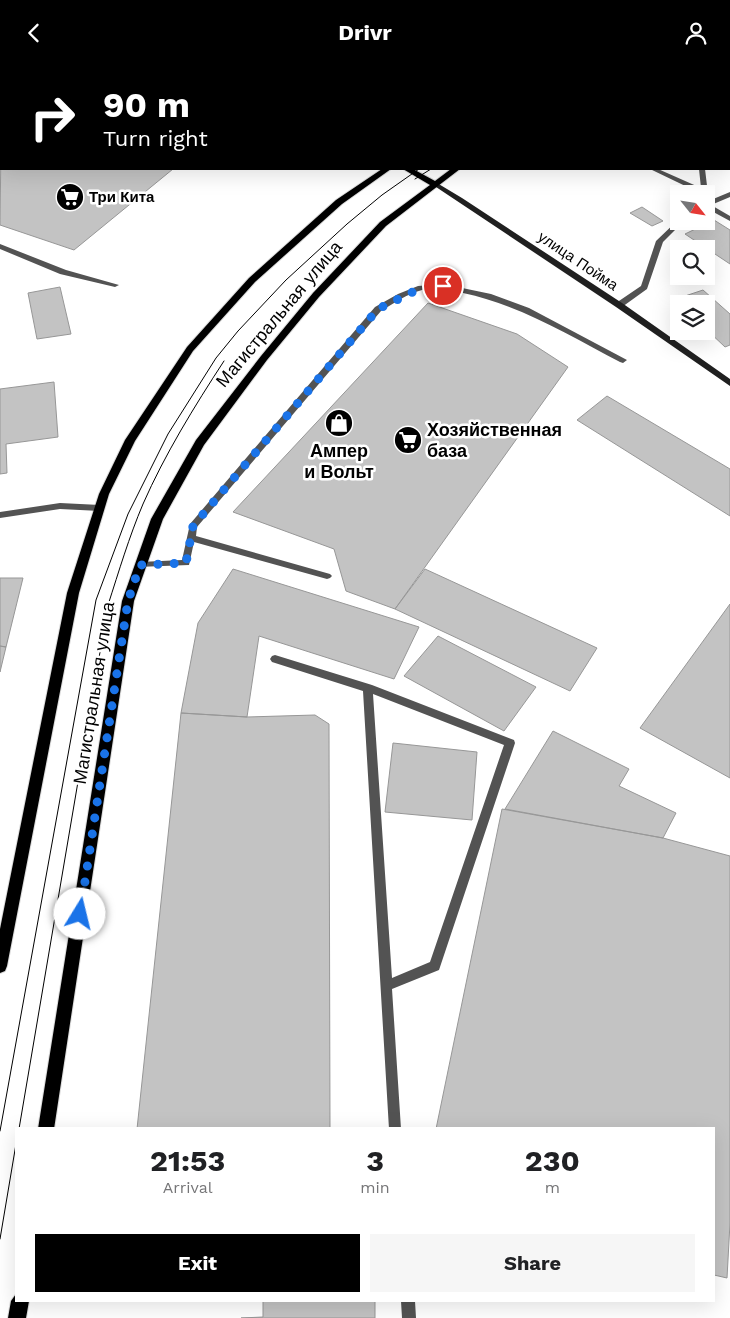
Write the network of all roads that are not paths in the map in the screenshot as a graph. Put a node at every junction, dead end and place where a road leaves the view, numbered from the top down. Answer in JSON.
{"nodes":[{"id":1,"x":386,"y":170,"type":"edge"},
{"id":2,"x":408,"y":170,"type":"edge"},
{"id":3,"x":454,"y":170,"type":"edge"},
{"id":4,"x":655,"y":170,"type":"edge"},
{"id":5,"x":702,"y":170,"type":"edge"},
{"id":6,"x":435,"y":183,"type":"junction"},
{"id":7,"x":688,"y":185,"type":"edge"},
{"id":8,"x":704,"y":185,"type":"edge"},
{"id":9,"x":730,"y":193,"type":"edge"},
{"id":10,"x":715,"y":200,"type":"edge"},
{"id":11,"x":715,"y":210,"type":"edge"},
{"id":12,"x":730,"y":219,"type":"edge"},
{"id":13,"x":672,"y":230,"type":"edge"},
{"id":14,"x":0,"y":246,"type":"edge"},
{"id":15,"x":115,"y":285,"type":"dead end"},
{"id":16,"x":619,"y":305,"type":"junction"},
{"id":17,"x":624,"y":360,"type":"dead end"},
{"id":18,"x":728,"y":379,"type":"edge"},
{"id":19,"x":100,"y":508,"type":"junction"},
{"id":20,"x":0,"y":515,"type":"edge"},
{"id":21,"x":190,"y":538,"type":"junction"},
{"id":22,"x":140,"y":565,"type":"junction"},
{"id":23,"x":327,"y":575,"type":"dead end"},
{"id":24,"x":275,"y":659,"type":"dead end"},
{"id":25,"x":368,"y":688,"type":"junction"},
{"id":26,"x":0,"y":967,"type":"edge"},
{"id":27,"x":386,"y":986,"type":"junction"},
{"id":28,"x":46,"y":1127,"type":"edge"},
{"id":29,"x":395,"y":1127,"type":"edge"},
{"id":30,"x":20,"y":1302,"type":"edge"},
{"id":31,"x":408,"y":1302,"type":"edge"},
{"id":32,"x":17,"y":1318,"type":"edge"},
{"id":33,"x":409,"y":1318,"type":"edge"}],
"edges":[{"from":1,"to":19,"type":"main road","name":"Магистральная улица"},
{"from":2,"to":6,"type":"main road","name":"улица Пойма"},
{"from":3,"to":6,"type":"main road","name":"Магистральная улица"},
{"from":4,"to":7,"type":"lane"},
{"from":5,"to":8,"type":"lane"},
{"from":6,"to":16,"type":"street","name":"улица Пойма"},
{"from":6,"to":22,"type":"main road","name":"Магистральная улица"},
{"from":9,"to":10,"type":"lane"},
{"from":11,"to":12,"type":"lane"},
{"from":13,"to":16,"type":"lane"},
{"from":14,"to":15,"type":"lane"},
{"from":16,"to":18,"type":"street","name":"улица Пойма"},
{"from":17,"to":21,"type":"lane"},
{"from":19,"to":20,"type":"lane"},
{"from":19,"to":26,"type":"main road","name":"Магистральная улица"},
{"from":21,"to":22,"type":"lane"},
{"from":21,"to":23,"type":"lane"},
{"from":22,"to":28,"type":"main road","name":"Магистральная улица"},
{"from":24,"to":25,"type":"lane"},
{"from":25,"to":27,"type":"lane"},
{"from":25,"to":27,"type":"lane"},
{"from":27,"to":29,"type":"lane"},
{"from":30,"to":32,"type":"main road"},
{"from":31,"to":33,"type":"lane"}]}
